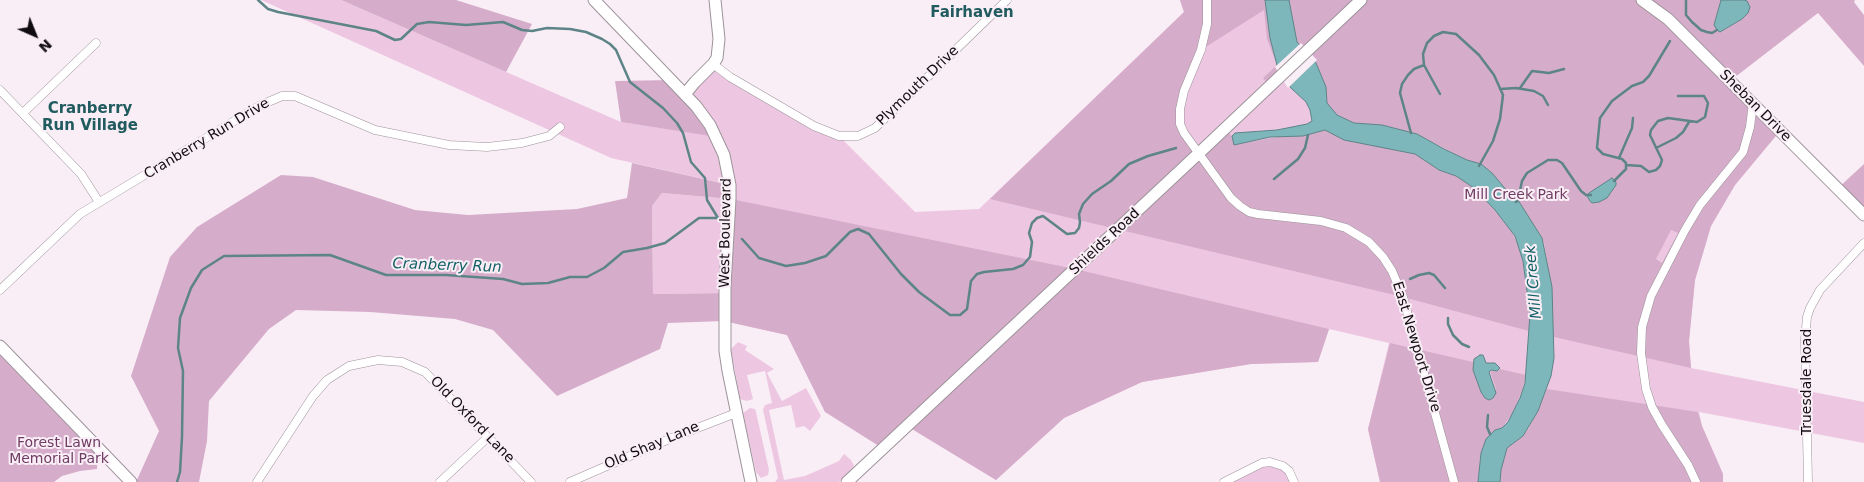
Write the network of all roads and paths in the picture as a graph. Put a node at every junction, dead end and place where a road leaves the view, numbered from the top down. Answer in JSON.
{"nodes":[{"id":1,"x":594,"y":0,"type":"edge"},
{"id":2,"x":716,"y":0,"type":"edge"},
{"id":3,"x":1007,"y":0,"type":"edge"},
{"id":4,"x":1207,"y":0,"type":"edge"},
{"id":5,"x":1361,"y":0,"type":"edge"},
{"id":6,"x":1642,"y":0,"type":"edge"},
{"id":7,"x":96,"y":43,"type":"dead end"},
{"id":8,"x":713,"y":64,"type":"junction"},
{"id":9,"x":0,"y":90,"type":"edge"},
{"id":10,"x":685,"y":94,"type":"junction"},
{"id":11,"x":1753,"y":103,"type":"junction"},
{"id":12,"x":23,"y":114,"type":"junction"},
{"id":13,"x":560,"y":127,"type":"dead end"},
{"id":14,"x":1198,"y":154,"type":"junction"},
{"id":15,"x":99,"y":202,"type":"junction"},
{"id":16,"x":1864,"y":215,"type":"edge"},
{"id":17,"x":1864,"y":243,"type":"edge"},
{"id":18,"x":0,"y":290,"type":"edge"},
{"id":19,"x":0,"y":346,"type":"edge"},
{"id":20,"x":736,"y":413,"type":"junction"},
{"id":21,"x":488,"y":437,"type":"junction"},
{"id":22,"x":131,"y":482,"type":"edge"},
{"id":23,"x":257,"y":482,"type":"edge"},
{"id":24,"x":440,"y":482,"type":"edge"},
{"id":25,"x":531,"y":482,"type":"edge"},
{"id":26,"x":570,"y":482,"type":"edge"},
{"id":27,"x":750,"y":482,"type":"edge"},
{"id":28,"x":847,"y":482,"type":"edge"},
{"id":29,"x":1224,"y":482,"type":"edge"},
{"id":30,"x":1294,"y":482,"type":"edge"},
{"id":31,"x":1454,"y":482,"type":"edge"},
{"id":32,"x":1696,"y":482,"type":"edge"},
{"id":33,"x":1808,"y":482,"type":"edge"}],
"edges":[{"from":1,"to":10,"type":"street","name":"West Boulevard"},
{"from":2,"to":8,"type":"street"},
{"from":3,"to":8,"type":"street","name":"Plymouth Drive"},
{"from":4,"to":14,"type":"street","name":"East Newport Drive"},
{"from":5,"to":14,"type":"street","name":"Shields Road"},
{"from":6,"to":11,"type":"street","name":"Sheban Drive"},
{"from":7,"to":12,"type":"street"},
{"from":8,"to":10,"type":"street"},
{"from":9,"to":12,"type":"street"},
{"from":10,"to":20,"type":"street","name":"West Boulevard"},
{"from":11,"to":16,"type":"street","name":"Sheban Drive"},
{"from":11,"to":32,"type":"street"},
{"from":12,"to":15,"type":"street"},
{"from":13,"to":15,"type":"street","name":"Cranberry Run Drive"},
{"from":14,"to":28,"type":"street","name":"Shields Road"},
{"from":14,"to":31,"type":"street","name":"East Newport Drive"},
{"from":15,"to":18,"type":"street","name":"Cranberry Run Drive"},
{"from":17,"to":33,"type":"street","name":"Truesdale Road"},
{"from":19,"to":22,"type":"street"},
{"from":20,"to":26,"type":"street","name":"Old Shay Lane"},
{"from":20,"to":27,"type":"street","name":"West Boulevard"},
{"from":21,"to":23,"type":"street","name":"Old Oxford Lane"},
{"from":21,"to":24,"type":"street"},
{"from":21,"to":25,"type":"street","name":"Old Oxford Lane"},
{"from":29,"to":30,"type":"street"}]}
